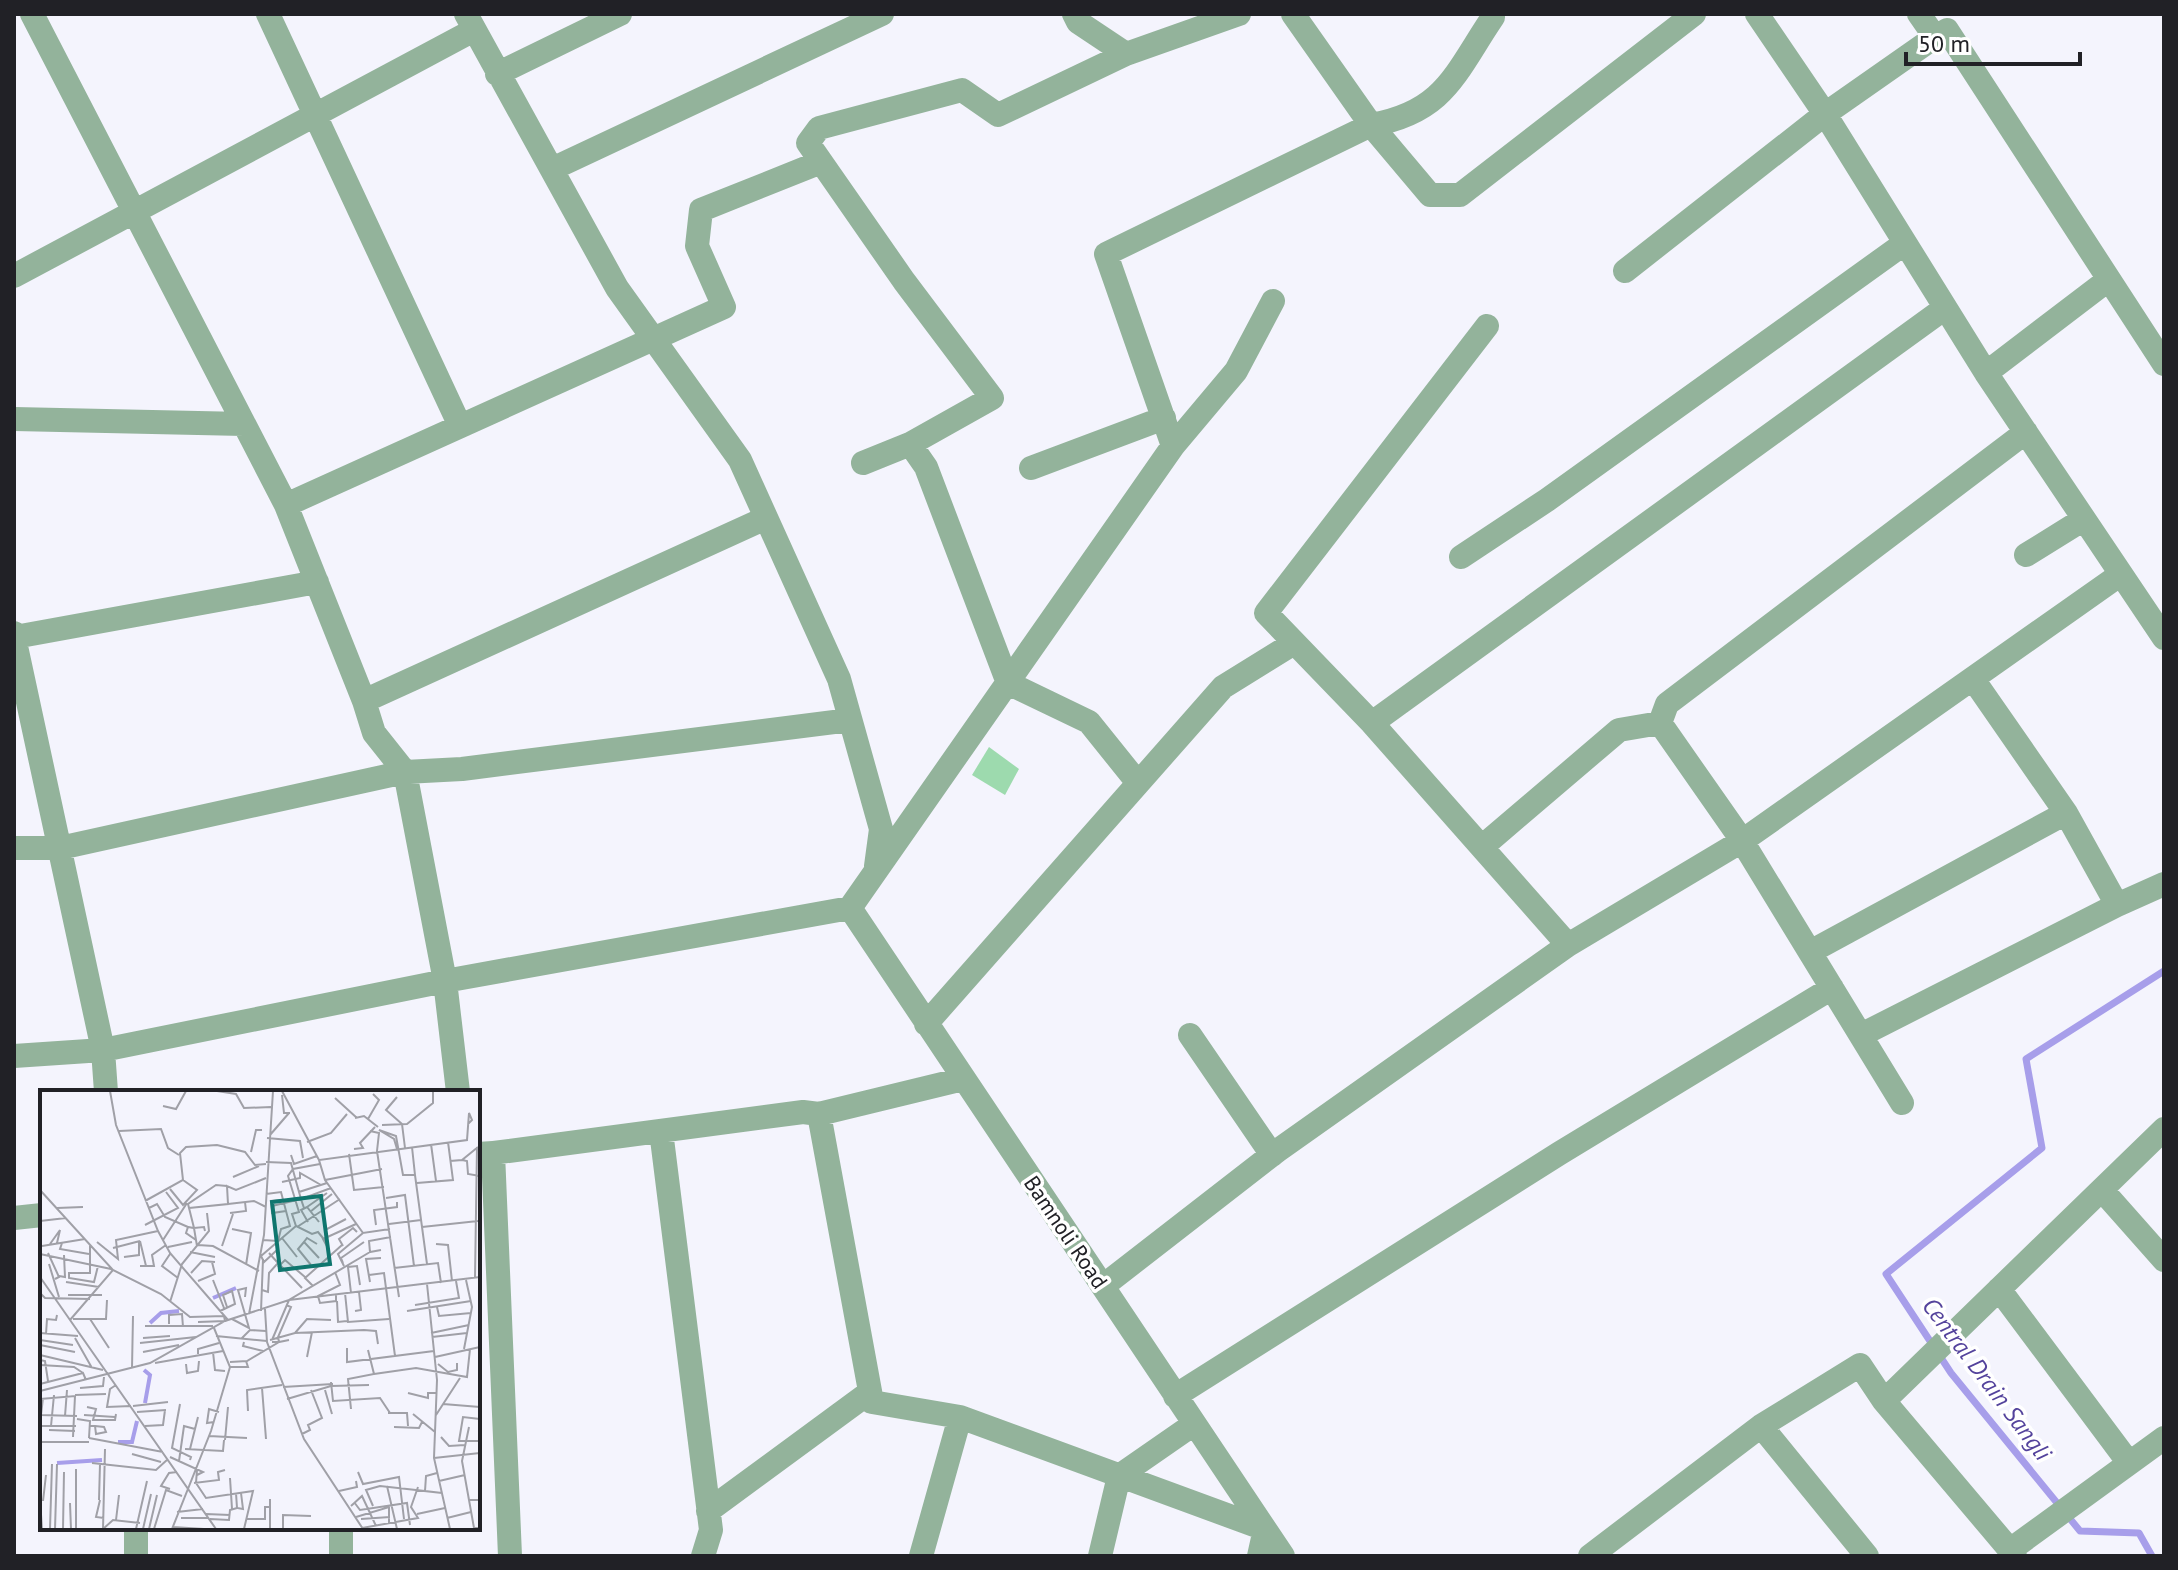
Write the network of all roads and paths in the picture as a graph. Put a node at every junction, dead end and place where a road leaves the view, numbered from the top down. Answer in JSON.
{"nodes":[{"id":1,"x":32,"y":14,"type":"edge"},
{"id":2,"x":268,"y":14,"type":"edge"},
{"id":3,"x":620,"y":14,"type":"edge"},
{"id":4,"x":882,"y":14,"type":"edge"},
{"id":5,"x":1074,"y":14,"type":"edge"},
{"id":6,"x":1239,"y":14,"type":"edge"},
{"id":7,"x":1293,"y":14,"type":"edge"},
{"id":8,"x":1694,"y":14,"type":"edge"},
{"id":9,"x":1757,"y":14,"type":"edge"},
{"id":10,"x":1919,"y":14,"type":"edge"},
{"id":11,"x":1493,"y":15,"type":"edge"},
{"id":12,"x":470,"y":22,"type":"edge"},
{"id":13,"x":1935,"y":37,"type":"junction"},
{"id":14,"x":1126,"y":54,"type":"junction"},
{"id":15,"x":497,"y":74,"type":"junction"},
{"id":16,"x":1825,"y":114,"type":"junction"},
{"id":17,"x":316,"y":115,"type":"junction"},
{"id":18,"x":1371,"y":125,"type":"junction"},
{"id":19,"x":821,"y":162,"type":"junction"},
{"id":20,"x":552,"y":169,"type":"junction"},
{"id":21,"x":135,"y":213,"type":"junction"},
{"id":22,"x":1905,"y":243,"type":"junction"},
{"id":23,"x":1625,"y":271,"type":"dead end"},
{"id":24,"x":14,"y":276,"type":"edge"},
{"id":25,"x":2108,"y":280,"type":"junction"},
{"id":26,"x":1273,"y":301,"type":"dead end"},
{"id":27,"x":1945,"y":308,"type":"junction"},
{"id":28,"x":1487,"y":326,"type":"dead end"},
{"id":29,"x":654,"y":339,"type":"junction"},
{"id":30,"x":2164,"y":364,"type":"edge"},
{"id":31,"x":1986,"y":373,"type":"junction"},
{"id":32,"x":1164,"y":418,"type":"junction"},
{"id":33,"x":14,"y":419,"type":"edge"},
{"id":34,"x":244,"y":424,"type":"junction"},
{"id":35,"x":460,"y":426,"type":"junction"},
{"id":36,"x":2026,"y":432,"type":"junction"},
{"id":37,"x":910,"y":444,"type":"junction"},
{"id":38,"x":1173,"y":446,"type":"junction"},
{"id":39,"x":863,"y":463,"type":"dead end"},
{"id":40,"x":1031,"y":468,"type":"dead end"},
{"id":41,"x":286,"y":505,"type":"junction"},
{"id":42,"x":766,"y":518,"type":"junction"},
{"id":43,"x":2084,"y":519,"type":"junction"},
{"id":44,"x":2026,"y":555,"type":"dead end"},
{"id":45,"x":1461,"y":557,"type":"dead end"},
{"id":46,"x":2121,"y":574,"type":"junction"},
{"id":47,"x":317,"y":582,"type":"junction"},
{"id":48,"x":14,"y":636,"type":"edge"},
{"id":49,"x":2164,"y":638,"type":"edge"},
{"id":50,"x":1294,"y":643,"type":"junction"},
{"id":51,"x":1973,"y":679,"type":"junction"},
{"id":52,"x":1008,"y":683,"type":"junction"},
{"id":53,"x":364,"y":701,"type":"junction"},
{"id":54,"x":850,"y":720,"type":"junction"},
{"id":55,"x":1372,"y":723,"type":"junction"},
{"id":56,"x":1660,"y":723,"type":"junction"},
{"id":57,"x":405,"y":772,"type":"junction"},
{"id":58,"x":1138,"y":783,"type":"junction"},
{"id":59,"x":2066,"y":813,"type":"junction"},
{"id":60,"x":1742,"y":841,"type":"junction"},
{"id":61,"x":1483,"y":846,"type":"junction"},
{"id":62,"x":14,"y":848,"type":"edge"},
{"id":63,"x":60,"y":848,"type":"junction"},
{"id":64,"x":875,"y":872,"type":"junction"},
{"id":65,"x":2164,"y":884,"type":"edge"},
{"id":66,"x":2117,"y":905,"type":"junction"},
{"id":67,"x":850,"y":908,"type":"junction"},
{"id":68,"x":1568,"y":945,"type":"junction"},
{"id":69,"x":1810,"y":952,"type":"junction"},
{"id":70,"x":445,"y":981,"type":"junction"},
{"id":71,"x":1832,"y":988,"type":"junction"},
{"id":72,"x":926,"y":1024,"type":"junction"},
{"id":73,"x":1190,"y":1035,"type":"dead end"},
{"id":74,"x":1861,"y":1035,"type":"junction"},
{"id":75,"x":103,"y":1050,"type":"junction"},
{"id":76,"x":14,"y":1056,"type":"edge"},
{"id":77,"x":963,"y":1079,"type":"junction"},
{"id":78,"x":106,"y":1090,"type":"edge"},
{"id":79,"x":458,"y":1090,"type":"edge"},
{"id":80,"x":1902,"y":1103,"type":"dead end"},
{"id":81,"x":819,"y":1114,"type":"junction"},
{"id":82,"x":2164,"y":1129,"type":"edge"},
{"id":83,"x":661,"y":1131,"type":"junction"},
{"id":84,"x":483,"y":1154,"type":"edge"},
{"id":85,"x":1272,"y":1155,"type":"junction"},
{"id":86,"x":2102,"y":1190,"type":"junction"},
{"id":87,"x":40,"y":1215,"type":"edge"},
{"id":88,"x":14,"y":1218,"type":"edge"},
{"id":89,"x":2164,"y":1260,"type":"edge"},
{"id":90,"x":1103,"y":1286,"type":"junction"},
{"id":91,"x":1999,"y":1289,"type":"junction"},
{"id":92,"x":870,"y":1392,"type":"junction"},
{"id":93,"x":1175,"y":1396,"type":"junction"},
{"id":94,"x":1884,"y":1401,"type":"junction"},
{"id":95,"x":960,"y":1417,"type":"junction"},
{"id":96,"x":1194,"y":1424,"type":"junction"},
{"id":97,"x":1761,"y":1426,"type":"junction"},
{"id":98,"x":2164,"y":1438,"type":"edge"},
{"id":99,"x":2129,"y":1463,"type":"junction"},
{"id":100,"x":1119,"y":1476,"type":"junction"},
{"id":101,"x":708,"y":1511,"type":"junction"},
{"id":102,"x":1265,"y":1529,"type":"junction"},
{"id":103,"x":136,"y":1530,"type":"edge"},
{"id":104,"x":341,"y":1530,"type":"edge"},
{"id":105,"x":2013,"y":1553,"type":"edge"},
{"id":106,"x":136,"y":1556,"type":"edge"},
{"id":107,"x":341,"y":1556,"type":"edge"},
{"id":108,"x":510,"y":1556,"type":"edge"},
{"id":109,"x":703,"y":1556,"type":"edge"},
{"id":110,"x":921,"y":1556,"type":"edge"},
{"id":111,"x":1100,"y":1556,"type":"edge"},
{"id":112,"x":1259,"y":1556,"type":"edge"},
{"id":113,"x":1283,"y":1556,"type":"edge"},
{"id":114,"x":1590,"y":1556,"type":"edge"},
{"id":115,"x":1867,"y":1556,"type":"edge"}],
"edges":[{"from":1,"to":21,"type":"street"},
{"from":2,"to":17,"type":"street"},
{"from":3,"to":15,"type":"street"},
{"from":4,"to":20,"type":"street"},
{"from":5,"to":14,"type":"street"},
{"from":6,"to":14,"type":"street"},
{"from":7,"to":18,"type":"street"},
{"from":8,"to":18,"type":"street"},
{"from":9,"to":16,"type":"street"},
{"from":10,"to":13,"type":"street"},
{"from":11,"to":18,"type":"street"},
{"from":12,"to":15,"type":"street"},
{"from":12,"to":17,"type":"street"},
{"from":13,"to":16,"type":"street"},
{"from":13,"to":25,"type":"street"},
{"from":14,"to":19,"type":"street"},
{"from":15,"to":20,"type":"street"},
{"from":16,"to":22,"type":"street"},
{"from":16,"to":23,"type":"street"},
{"from":17,"to":21,"type":"street"},
{"from":17,"to":35,"type":"street"},
{"from":18,"to":32,"type":"street"},
{"from":19,"to":29,"type":"street"},
{"from":19,"to":37,"type":"street"},
{"from":20,"to":29,"type":"street"},
{"from":21,"to":24,"type":"street"},
{"from":21,"to":34,"type":"street"},
{"from":22,"to":27,"type":"street"},
{"from":22,"to":45,"type":"street"},
{"from":25,"to":30,"type":"street"},
{"from":25,"to":31,"type":"street"},
{"from":26,"to":38,"type":"street"},
{"from":27,"to":31,"type":"street"},
{"from":27,"to":55,"type":"street"},
{"from":28,"to":50,"type":"street"},
{"from":29,"to":35,"type":"street"},
{"from":29,"to":42,"type":"street"},
{"from":31,"to":36,"type":"street"},
{"from":32,"to":38,"type":"street"},
{"from":32,"to":40,"type":"street"},
{"from":33,"to":34,"type":"street"},
{"from":34,"to":41,"type":"street"},
{"from":35,"to":41,"type":"street"},
{"from":36,"to":43,"type":"street"},
{"from":36,"to":56,"type":"street"},
{"from":37,"to":39,"type":"street"},
{"from":37,"to":52,"type":"street"},
{"from":38,"to":52,"type":"street"},
{"from":41,"to":47,"type":"street"},
{"from":42,"to":53,"type":"street"},
{"from":42,"to":54,"type":"street"},
{"from":43,"to":44,"type":"street"},
{"from":43,"to":46,"type":"street"},
{"from":46,"to":49,"type":"street"},
{"from":46,"to":51,"type":"street"},
{"from":47,"to":48,"type":"street"},
{"from":47,"to":53,"type":"street"},
{"from":48,"to":63,"type":"street"},
{"from":50,"to":55,"type":"street"},
{"from":50,"to":58,"type":"street"},
{"from":51,"to":59,"type":"street"},
{"from":51,"to":60,"type":"street"},
{"from":52,"to":58,"type":"street"},
{"from":52,"to":64,"type":"street"},
{"from":53,"to":57,"type":"street"},
{"from":54,"to":57,"type":"street"},
{"from":54,"to":64,"type":"street"},
{"from":55,"to":61,"type":"street"},
{"from":56,"to":60,"type":"street"},
{"from":56,"to":61,"type":"street"},
{"from":57,"to":63,"type":"street"},
{"from":57,"to":70,"type":"street"},
{"from":58,"to":72,"type":"street"},
{"from":59,"to":66,"type":"street"},
{"from":59,"to":69,"type":"street"},
{"from":60,"to":68,"type":"street"},
{"from":60,"to":69,"type":"street"},
{"from":61,"to":68,"type":"street"},
{"from":62,"to":63,"type":"street"},
{"from":63,"to":75,"type":"street"},
{"from":64,"to":67,"type":"street"},
{"from":65,"to":66,"type":"street"},
{"from":66,"to":74,"type":"street"},
{"from":67,"to":70,"type":"street"},
{"from":67,"to":72,"type":"street","name":"Bamnoli Road"},
{"from":68,"to":85,"type":"street"},
{"from":69,"to":71,"type":"street"},
{"from":70,"to":75,"type":"street"},
{"from":70,"to":79,"type":"street"},
{"from":71,"to":74,"type":"street"},
{"from":71,"to":93,"type":"street"},
{"from":72,"to":77,"type":"street","name":"Bamnoli Road"},
{"from":73,"to":85,"type":"street"},
{"from":74,"to":80,"type":"street"},
{"from":75,"to":76,"type":"street"},
{"from":75,"to":78,"type":"street"},
{"from":77,"to":81,"type":"street"},
{"from":77,"to":90,"type":"street","name":"Bamnoli Road"},
{"from":81,"to":83,"type":"street"},
{"from":81,"to":92,"type":"street"},
{"from":82,"to":86,"type":"street"},
{"from":83,"to":84,"type":"street"},
{"from":83,"to":101,"type":"street"},
{"from":84,"to":108,"type":"street"},
{"from":85,"to":90,"type":"street"},
{"from":86,"to":89,"type":"street"},
{"from":86,"to":91,"type":"street"},
{"from":87,"to":88,"type":"street"},
{"from":90,"to":93,"type":"street","name":"Bamnoli Road"},
{"from":91,"to":94,"type":"street"},
{"from":91,"to":99,"type":"street"},
{"from":92,"to":95,"type":"street"},
{"from":92,"to":101,"type":"street"},
{"from":93,"to":96,"type":"street","name":"Bamnoli Road"},
{"from":94,"to":97,"type":"street"},
{"from":94,"to":105,"type":"street"},
{"from":95,"to":100,"type":"street"},
{"from":95,"to":110,"type":"street"},
{"from":96,"to":100,"type":"street"},
{"from":96,"to":102,"type":"street","name":"Bamnoli Road"},
{"from":97,"to":114,"type":"street"},
{"from":97,"to":115,"type":"street"},
{"from":98,"to":99,"type":"street"},
{"from":99,"to":105,"type":"street"},
{"from":100,"to":102,"type":"street"},
{"from":100,"to":111,"type":"street"},
{"from":101,"to":109,"type":"street"},
{"from":102,"to":112,"type":"street"},
{"from":102,"to":113,"type":"street","name":"Bamnoli Road"},
{"from":103,"to":106,"type":"street"},
{"from":104,"to":107,"type":"street"}]}
